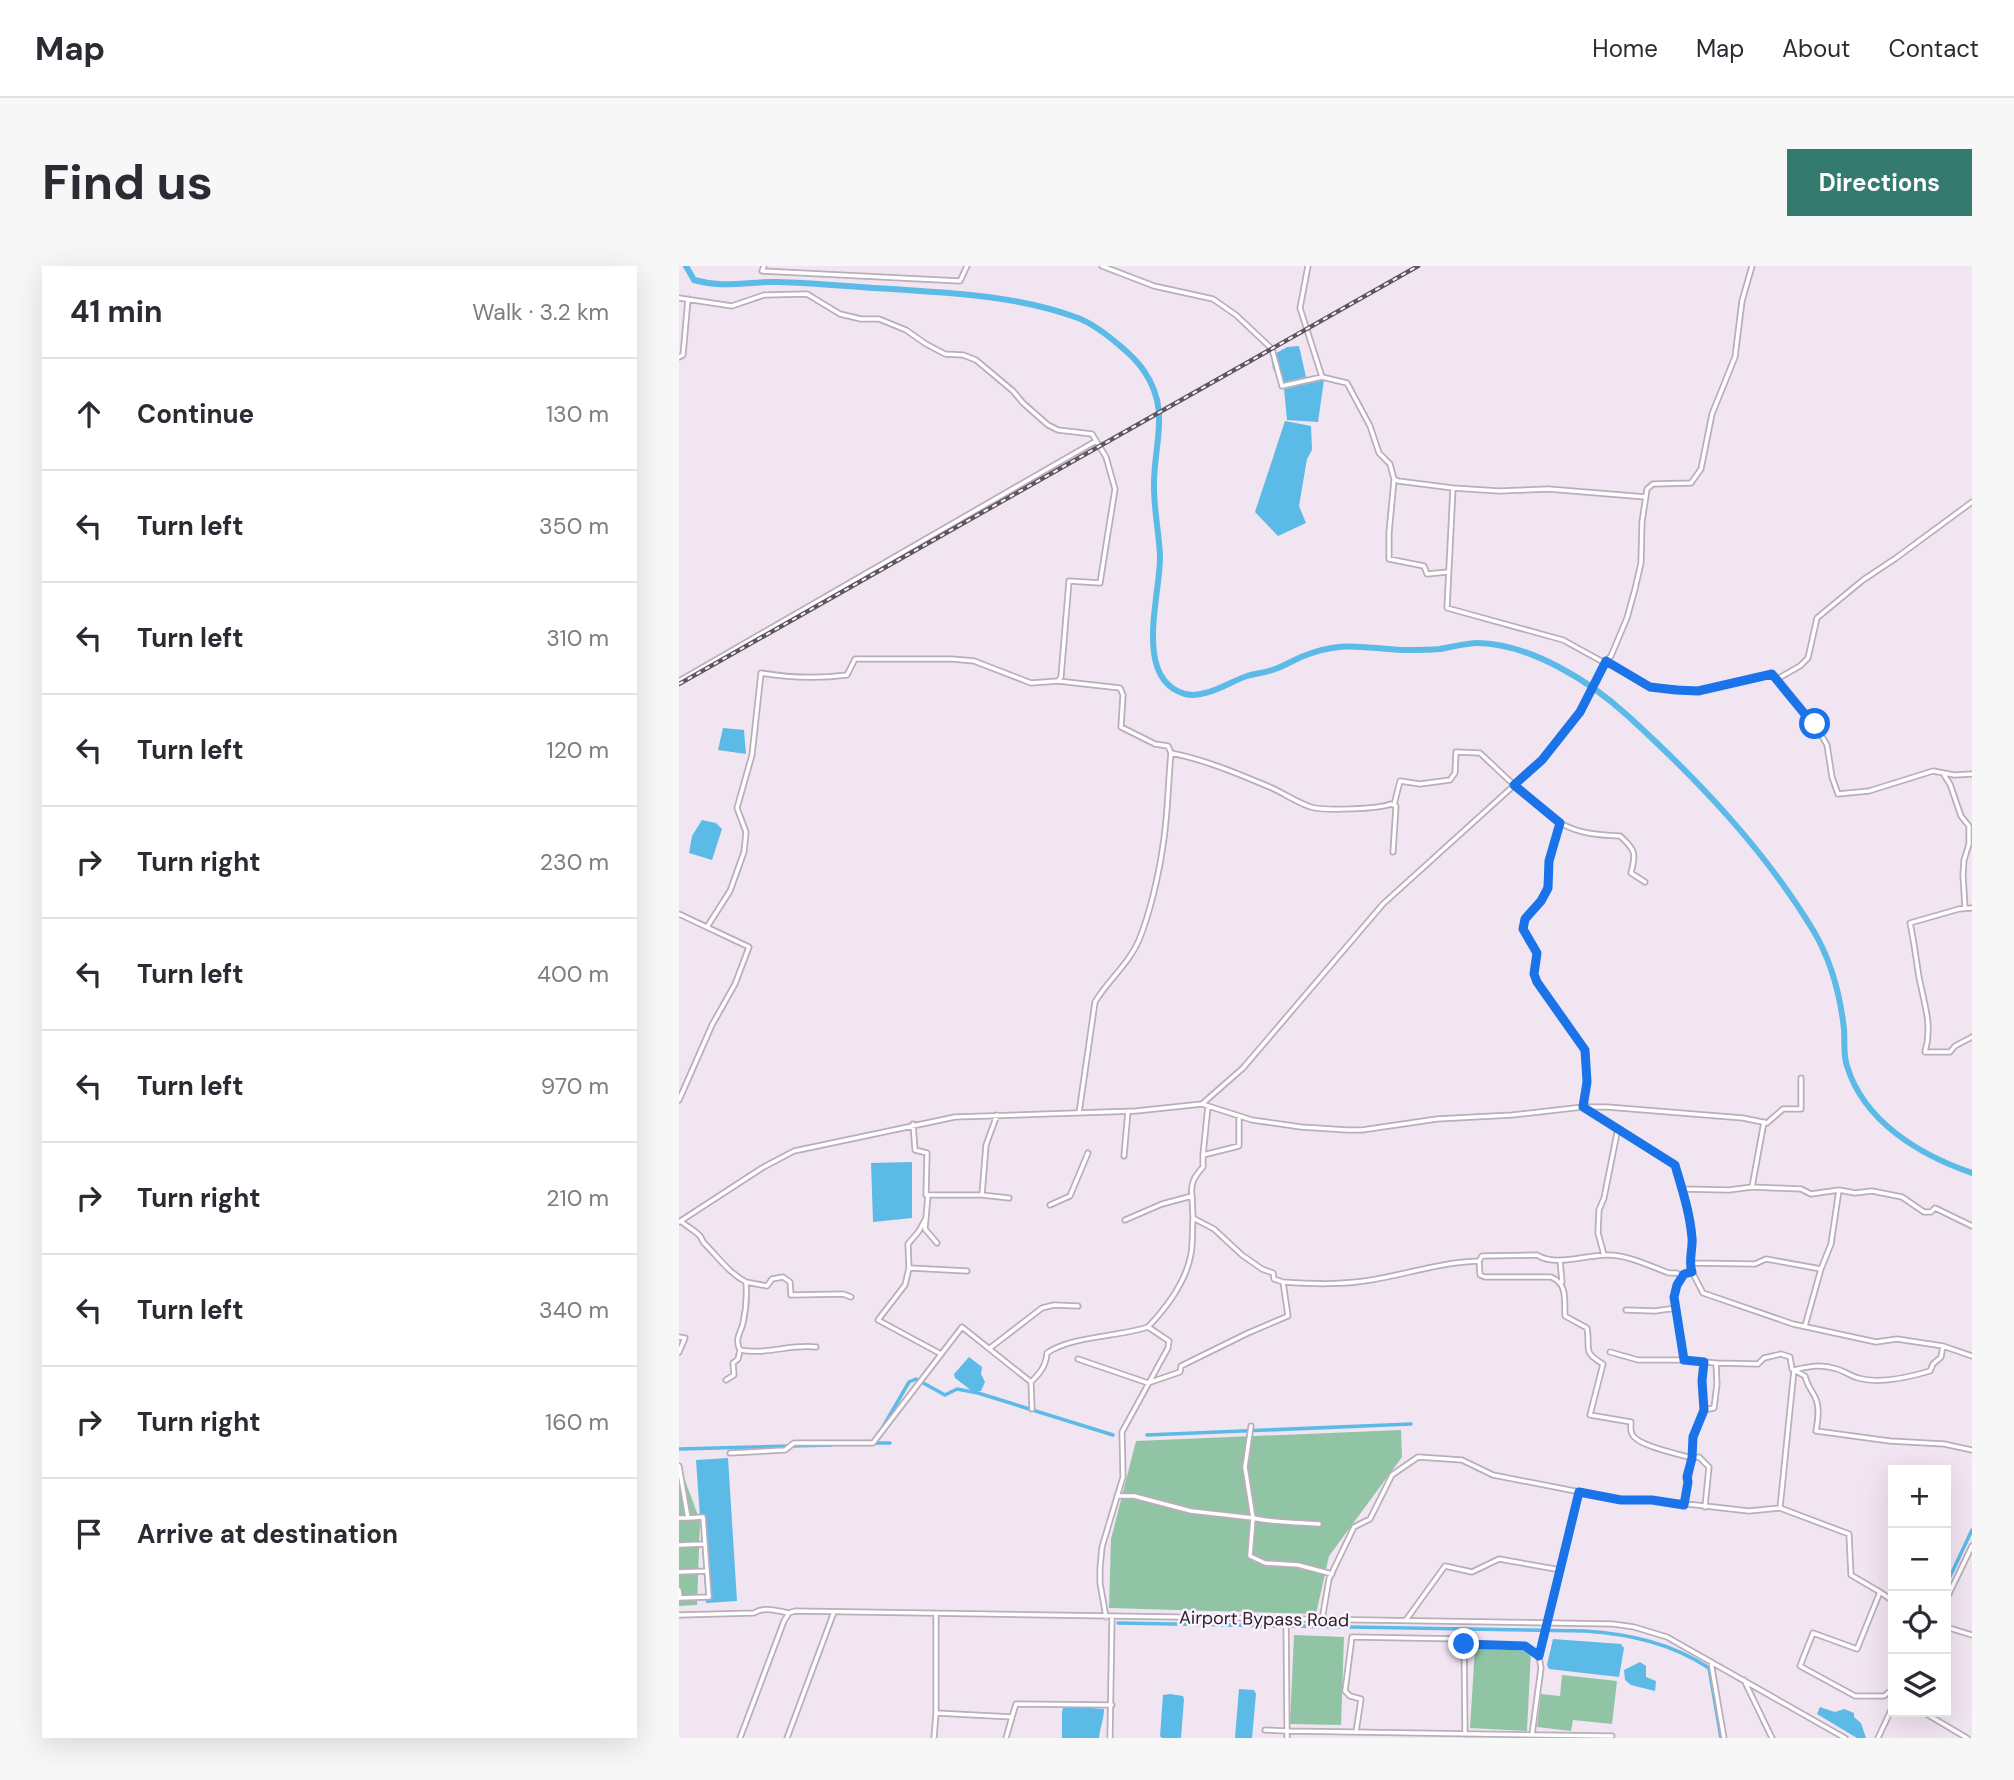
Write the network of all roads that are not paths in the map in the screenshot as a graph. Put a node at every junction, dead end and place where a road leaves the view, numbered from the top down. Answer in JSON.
{"nodes":[{"id":1,"x":764,"y":266,"type":"edge"},
{"id":2,"x":967,"y":266,"type":"edge"},
{"id":3,"x":1102,"y":266,"type":"edge"},
{"id":4,"x":1308,"y":266,"type":"edge"},
{"id":5,"x":1752,"y":266,"type":"edge"},
{"id":6,"x":679,"y":298,"type":"edge"},
{"id":7,"x":688,"y":299,"type":"junction"},
{"id":8,"x":679,"y":357,"type":"edge"},
{"id":9,"x":1322,"y":377,"type":"junction"},
{"id":10,"x":1096,"y":441,"type":"junction"},
{"id":11,"x":1394,"y":479,"type":"junction"},
{"id":12,"x":1453,"y":488,"type":"junction"},
{"id":13,"x":1646,"y":497,"type":"junction"},
{"id":14,"x":1972,"y":502,"type":"edge"},
{"id":15,"x":1448,"y":572,"type":"junction"},
{"id":16,"x":1605,"y":662,"type":"junction"},
{"id":17,"x":1777,"y":678,"type":"junction"},
{"id":18,"x":679,"y":681,"type":"edge"},
{"id":19,"x":1058,"y":681,"type":"junction"},
{"id":20,"x":1171,"y":753,"type":"junction"},
{"id":21,"x":1942,"y":773,"type":"junction"},
{"id":22,"x":1972,"y":774,"type":"edge"},
{"id":23,"x":1514,"y":785,"type":"junction"},
{"id":24,"x":1394,"y":805,"type":"junction"},
{"id":25,"x":1560,"y":823,"type":"junction"},
{"id":26,"x":1393,"y":852,"type":"dead end"},
{"id":27,"x":1645,"y":882,"type":"dead end"},
{"id":28,"x":1965,"y":908,"type":"junction"},
{"id":29,"x":1972,"y":908,"type":"edge"},
{"id":30,"x":679,"y":914,"type":"edge"},
{"id":31,"x":707,"y":927,"type":"junction"},
{"id":32,"x":1972,"y":1037,"type":"edge"},
{"id":33,"x":1801,"y":1078,"type":"dead end"},
{"id":34,"x":679,"y":1100,"type":"edge"},
{"id":35,"x":1202,"y":1104,"type":"junction"},
{"id":36,"x":1208,"y":1105,"type":"junction"},
{"id":37,"x":1583,"y":1107,"type":"junction"},
{"id":38,"x":1128,"y":1111,"type":"junction"},
{"id":39,"x":1079,"y":1112,"type":"junction"},
{"id":40,"x":997,"y":1115,"type":"junction"},
{"id":41,"x":1239,"y":1116,"type":"junction"},
{"id":42,"x":1764,"y":1122,"type":"junction"},
{"id":43,"x":913,"y":1124,"type":"junction"},
{"id":44,"x":1618,"y":1128,"type":"junction"},
{"id":45,"x":1088,"y":1153,"type":"dead end"},
{"id":46,"x":1203,"y":1155,"type":"junction"},
{"id":47,"x":1123,"y":1156,"type":"dead end"},
{"id":48,"x":1752,"y":1187,"type":"junction"},
{"id":49,"x":1682,"y":1189,"type":"junction"},
{"id":50,"x":1839,"y":1190,"type":"junction"},
{"id":51,"x":928,"y":1195,"type":"junction"},
{"id":52,"x":982,"y":1195,"type":"junction"},
{"id":53,"x":1192,"y":1196,"type":"junction"},
{"id":54,"x":1009,"y":1198,"type":"dead end"},
{"id":55,"x":1049,"y":1205,"type":"dead end"},
{"id":56,"x":926,"y":1218,"type":"junction"},
{"id":57,"x":1193,"y":1218,"type":"junction"},
{"id":58,"x":1125,"y":1220,"type":"dead end"},
{"id":59,"x":680,"y":1222,"type":"edge"},
{"id":60,"x":1972,"y":1226,"type":"edge"},
{"id":61,"x":937,"y":1243,"type":"dead end"},
{"id":62,"x":1604,"y":1255,"type":"junction"},
{"id":63,"x":1560,"y":1260,"type":"junction"},
{"id":64,"x":1479,"y":1261,"type":"junction"},
{"id":65,"x":1690,"y":1263,"type":"junction"},
{"id":66,"x":909,"y":1268,"type":"junction"},
{"id":67,"x":1821,"y":1269,"type":"junction"},
{"id":68,"x":967,"y":1271,"type":"dead end"},
{"id":69,"x":1692,"y":1272,"type":"junction"},
{"id":70,"x":1682,"y":1278,"type":"junction"},
{"id":71,"x":746,"y":1282,"type":"junction"},
{"id":72,"x":1283,"y":1282,"type":"junction"},
{"id":73,"x":1563,"y":1284,"type":"junction"},
{"id":74,"x":851,"y":1297,"type":"dead end"},
{"id":75,"x":1078,"y":1306,"type":"dead end"},
{"id":76,"x":1676,"y":1308,"type":"junction"},
{"id":77,"x":1626,"y":1310,"type":"dead end"},
{"id":78,"x":1805,"y":1326,"type":"junction"},
{"id":79,"x":1148,"y":1327,"type":"junction"},
{"id":80,"x":679,"y":1337,"type":"edge"},
{"id":81,"x":816,"y":1346,"type":"dead end"},
{"id":82,"x":1943,"y":1346,"type":"junction"},
{"id":83,"x":989,"y":1349,"type":"junction"},
{"id":84,"x":740,"y":1350,"type":"junction"},
{"id":85,"x":679,"y":1352,"type":"edge"},
{"id":86,"x":1611,"y":1352,"type":"dead end"},
{"id":87,"x":941,"y":1354,"type":"junction"},
{"id":88,"x":1972,"y":1356,"type":"edge"},
{"id":89,"x":1078,"y":1359,"type":"dead end"},
{"id":90,"x":1684,"y":1360,"type":"junction"},
{"id":91,"x":1704,"y":1362,"type":"junction"},
{"id":92,"x":1716,"y":1363,"type":"junction"},
{"id":93,"x":1794,"y":1370,"type":"junction"},
{"id":94,"x":726,"y":1380,"type":"dead end"},
{"id":95,"x":1031,"y":1382,"type":"junction"},
{"id":96,"x":1148,"y":1383,"type":"junction"},
{"id":97,"x":1032,"y":1409,"type":"dead end"},
{"id":98,"x":1704,"y":1410,"type":"junction"},
{"id":99,"x":1251,"y":1426,"type":"dead end"},
{"id":100,"x":1972,"y":1450,"type":"edge"},
{"id":101,"x":730,"y":1452,"type":"dead end"},
{"id":102,"x":1692,"y":1458,"type":"junction"},
{"id":103,"x":679,"y":1466,"type":"edge"},
{"id":104,"x":1579,"y":1492,"type":"junction"},
{"id":105,"x":1117,"y":1496,"type":"junction"},
{"id":106,"x":1684,"y":1505,"type":"junction"},
{"id":107,"x":1705,"y":1507,"type":"junction"},
{"id":108,"x":1780,"y":1508,"type":"junction"},
{"id":109,"x":679,"y":1518,"type":"edge"},
{"id":110,"x":688,"y":1518,"type":"junction"},
{"id":111,"x":1253,"y":1518,"type":"junction"},
{"id":112,"x":1319,"y":1524,"type":"dead end"},
{"id":113,"x":705,"y":1544,"type":"junction"},
{"id":114,"x":679,"y":1545,"type":"edge"},
{"id":115,"x":1972,"y":1546,"type":"edge"},
{"id":116,"x":1560,"y":1570,"type":"junction"},
{"id":117,"x":707,"y":1571,"type":"junction"},
{"id":118,"x":679,"y":1572,"type":"edge"},
{"id":119,"x":1332,"y":1574,"type":"junction"},
{"id":120,"x":679,"y":1590,"type":"edge"},
{"id":121,"x":1950,"y":1591,"type":"edge"},
{"id":122,"x":1879,"y":1592,"type":"junction"},
{"id":123,"x":680,"y":1598,"type":"edge"},
{"id":124,"x":1888,"y":1598,"type":"edge"},
{"id":125,"x":834,"y":1612,"type":"junction"},
{"id":126,"x":789,"y":1614,"type":"junction"},
{"id":127,"x":936,"y":1614,"type":"junction"},
{"id":128,"x":679,"y":1615,"type":"edge"},
{"id":129,"x":1106,"y":1617,"type":"junction"},
{"id":130,"x":1112,"y":1617,"type":"junction"},
{"id":131,"x":1286,"y":1619,"type":"junction"},
{"id":132,"x":1322,"y":1620,"type":"junction"},
{"id":133,"x":1406,"y":1621,"type":"junction"},
{"id":134,"x":1548,"y":1622,"type":"junction"},
{"id":135,"x":1951,"y":1629,"type":"edge"},
{"id":136,"x":1972,"y":1635,"type":"edge"},
{"id":137,"x":1464,"y":1644,"type":"junction"},
{"id":138,"x":1539,"y":1656,"type":"junction"},
{"id":139,"x":1711,"y":1662,"type":"junction"},
{"id":140,"x":1744,"y":1680,"type":"junction"},
{"id":141,"x":1888,"y":1693,"type":"edge"},
{"id":142,"x":1112,"y":1705,"type":"junction"},
{"id":143,"x":936,"y":1713,"type":"junction"},
{"id":144,"x":1012,"y":1717,"type":"junction"},
{"id":145,"x":1888,"y":1717,"type":"edge"},
{"id":146,"x":1931,"y":1717,"type":"edge"},
{"id":147,"x":1265,"y":1730,"type":"dead end"},
{"id":148,"x":1287,"y":1731,"type":"junction"},
{"id":149,"x":1356,"y":1732,"type":"junction"},
{"id":150,"x":1413,"y":1735,"type":"edge"},
{"id":151,"x":1467,"y":1735,"type":"edge"},
{"id":152,"x":1532,"y":1735,"type":"junction"},
{"id":153,"x":1612,"y":1736,"type":"dead end"},
{"id":154,"x":740,"y":1738,"type":"edge"},
{"id":155,"x":787,"y":1738,"type":"edge"},
{"id":156,"x":934,"y":1738,"type":"edge"},
{"id":157,"x":1006,"y":1738,"type":"edge"},
{"id":158,"x":1110,"y":1738,"type":"edge"},
{"id":159,"x":1287,"y":1738,"type":"edge"},
{"id":160,"x":1724,"y":1738,"type":"edge"},
{"id":161,"x":1772,"y":1738,"type":"edge"},
{"id":162,"x":1845,"y":1738,"type":"edge"},
{"id":163,"x":1878,"y":1738,"type":"edge"},
{"id":164,"x":1967,"y":1738,"type":"edge"}],
"edges":[{"from":1,"to":2,"type":"street"},
{"from":3,"to":9,"type":"street"},
{"from":4,"to":9,"type":"street"},
{"from":5,"to":13,"type":"street"},
{"from":6,"to":7,"type":"street"},
{"from":7,"to":8,"type":"street"},
{"from":7,"to":10,"type":"street"},
{"from":9,"to":11,"type":"street"},
{"from":10,"to":18,"type":"street"},
{"from":10,"to":19,"type":"street"},
{"from":11,"to":12,"type":"street"},
{"from":11,"to":15,"type":"street"},
{"from":12,"to":13,"type":"street"},
{"from":12,"to":15,"type":"street"},
{"from":13,"to":16,"type":"street"},
{"from":14,"to":17,"type":"street"},
{"from":15,"to":16,"type":"street"},
{"from":16,"to":17,"type":"street"},
{"from":16,"to":23,"type":"street"},
{"from":17,"to":21,"type":"street"},
{"from":19,"to":20,"type":"street"},
{"from":19,"to":31,"type":"street"},
{"from":20,"to":24,"type":"street"},
{"from":20,"to":39,"type":"street"},
{"from":21,"to":22,"type":"street"},
{"from":21,"to":28,"type":"street"},
{"from":23,"to":24,"type":"street"},
{"from":23,"to":25,"type":"street"},
{"from":23,"to":35,"type":"street"},
{"from":24,"to":26,"type":"street"},
{"from":25,"to":27,"type":"street"},
{"from":25,"to":37,"type":"street"},
{"from":28,"to":29,"type":"street"},
{"from":28,"to":32,"type":"street"},
{"from":30,"to":31,"type":"street"},
{"from":31,"to":34,"type":"street"},
{"from":33,"to":42,"type":"street"},
{"from":35,"to":36,"type":"street"},
{"from":35,"to":38,"type":"street"},
{"from":36,"to":41,"type":"street"},
{"from":36,"to":46,"type":"street"},
{"from":37,"to":41,"type":"street"},
{"from":37,"to":42,"type":"street"},
{"from":37,"to":44,"type":"street"},
{"from":38,"to":39,"type":"street"},
{"from":38,"to":47,"type":"street"},
{"from":39,"to":40,"type":"street"},
{"from":40,"to":43,"type":"street"},
{"from":40,"to":52,"type":"street"},
{"from":41,"to":46,"type":"street"},
{"from":42,"to":48,"type":"street"},
{"from":43,"to":51,"type":"street"},
{"from":43,"to":59,"type":"street"},
{"from":44,"to":49,"type":"street"},
{"from":44,"to":62,"type":"street"},
{"from":45,"to":55,"type":"street"},
{"from":46,"to":53,"type":"street"},
{"from":48,"to":49,"type":"street"},
{"from":48,"to":50,"type":"street"},
{"from":49,"to":65,"type":"street"},
{"from":50,"to":60,"type":"street"},
{"from":50,"to":67,"type":"street"},
{"from":51,"to":52,"type":"street"},
{"from":51,"to":56,"type":"street"},
{"from":52,"to":54,"type":"street"},
{"from":53,"to":57,"type":"street"},
{"from":53,"to":58,"type":"street"},
{"from":56,"to":61,"type":"street"},
{"from":56,"to":66,"type":"street"},
{"from":57,"to":72,"type":"street"},
{"from":57,"to":79,"type":"street"},
{"from":59,"to":71,"type":"street"},
{"from":62,"to":63,"type":"street"},
{"from":62,"to":70,"type":"street"},
{"from":63,"to":64,"type":"street"},
{"from":63,"to":73,"type":"street"},
{"from":64,"to":72,"type":"street"},
{"from":64,"to":73,"type":"street"},
{"from":65,"to":67,"type":"street"},
{"from":65,"to":69,"type":"street"},
{"from":66,"to":68,"type":"street"},
{"from":66,"to":87,"type":"street"},
{"from":67,"to":78,"type":"street"},
{"from":69,"to":70,"type":"street"},
{"from":69,"to":78,"type":"street"},
{"from":70,"to":76,"type":"street"},
{"from":71,"to":74,"type":"street"},
{"from":71,"to":84,"type":"street"},
{"from":72,"to":96,"type":"street"},
{"from":73,"to":102,"type":"street"},
{"from":75,"to":83,"type":"street"},
{"from":76,"to":77,"type":"street"},
{"from":76,"to":90,"type":"street"},
{"from":78,"to":82,"type":"street"},
{"from":79,"to":95,"type":"street"},
{"from":79,"to":96,"type":"street"},
{"from":80,"to":85,"type":"street"},
{"from":81,"to":84,"type":"street"},
{"from":82,"to":88,"type":"street"},
{"from":82,"to":93,"type":"street"},
{"from":83,"to":87,"type":"street"},
{"from":83,"to":95,"type":"street"},
{"from":84,"to":94,"type":"street"},
{"from":86,"to":90,"type":"street"},
{"from":87,"to":101,"type":"street"},
{"from":89,"to":96,"type":"street"},
{"from":90,"to":91,"type":"street"},
{"from":91,"to":92,"type":"street"},
{"from":91,"to":98,"type":"street"},
{"from":92,"to":93,"type":"street"},
{"from":92,"to":98,"type":"street"},
{"from":93,"to":100,"type":"street"},
{"from":93,"to":108,"type":"street"},
{"from":95,"to":97,"type":"street"},
{"from":96,"to":105,"type":"street"},
{"from":98,"to":102,"type":"street"},
{"from":99,"to":111,"type":"street"},
{"from":102,"to":106,"type":"street"},
{"from":102,"to":107,"type":"street"},
{"from":103,"to":110,"type":"street"},
{"from":104,"to":106,"type":"street"},
{"from":104,"to":116,"type":"street"},
{"from":104,"to":119,"type":"street"},
{"from":105,"to":111,"type":"street"},
{"from":105,"to":129,"type":"street"},
{"from":106,"to":107,"type":"street"},
{"from":107,"to":108,"type":"street"},
{"from":108,"to":122,"type":"street"},
{"from":109,"to":110,"type":"street"},
{"from":110,"to":113,"type":"street"},
{"from":111,"to":112,"type":"street"},
{"from":111,"to":119,"type":"street"},
{"from":113,"to":114,"type":"street"},
{"from":113,"to":117,"type":"street"},
{"from":115,"to":121,"type":"street"},
{"from":116,"to":133,"type":"street"},
{"from":116,"to":134,"type":"street"},
{"from":117,"to":118,"type":"street"},
{"from":117,"to":123,"type":"street"},
{"from":119,"to":132,"type":"street"},
{"from":120,"to":123,"type":"street"},
{"from":122,"to":124,"type":"street"},
{"from":122,"to":141,"type":"street"},
{"from":125,"to":126,"type":"street","name":"Airport Bypass Road"},
{"from":125,"to":127,"type":"street","name":"Airport Bypass Road"},
{"from":125,"to":155,"type":"street"},
{"from":126,"to":128,"type":"street","name":"Airport Bypass Road"},
{"from":126,"to":154,"type":"street"},
{"from":127,"to":129,"type":"street","name":"Airport Bypass Road"},
{"from":127,"to":143,"type":"street"},
{"from":129,"to":130,"type":"street","name":"Airport Bypass Road"},
{"from":130,"to":131,"type":"street","name":"Airport Bypass Road"},
{"from":130,"to":142,"type":"street"},
{"from":131,"to":132,"type":"street","name":"Airport Bypass Road"},
{"from":131,"to":148,"type":"street"},
{"from":132,"to":133,"type":"street","name":"Airport Bypass Road"},
{"from":133,"to":134,"type":"street","name":"Airport Bypass Road"},
{"from":134,"to":138,"type":"street"},
{"from":134,"to":139,"type":"street","name":"Airport Bypass Road"},
{"from":135,"to":136,"type":"street"},
{"from":137,"to":138,"type":"street"},
{"from":137,"to":149,"type":"street"},
{"from":137,"to":151,"type":"street"},
{"from":138,"to":152,"type":"street"},
{"from":139,"to":140,"type":"street","name":"Airport Bypass Road"},
{"from":139,"to":160,"type":"street"},
{"from":140,"to":161,"type":"street"},
{"from":140,"to":162,"type":"street","name":"Airport Bypass Road"},
{"from":142,"to":144,"type":"street"},
{"from":142,"to":158,"type":"street"},
{"from":143,"to":144,"type":"street"},
{"from":143,"to":156,"type":"street"},
{"from":144,"to":157,"type":"street"},
{"from":145,"to":163,"type":"street"},
{"from":146,"to":164,"type":"street"},
{"from":147,"to":148,"type":"street"},
{"from":148,"to":149,"type":"street"},
{"from":148,"to":159,"type":"street"},
{"from":149,"to":150,"type":"street"},
{"from":150,"to":151,"type":"street"},
{"from":151,"to":152,"type":"street"},
{"from":152,"to":153,"type":"street"}]}
